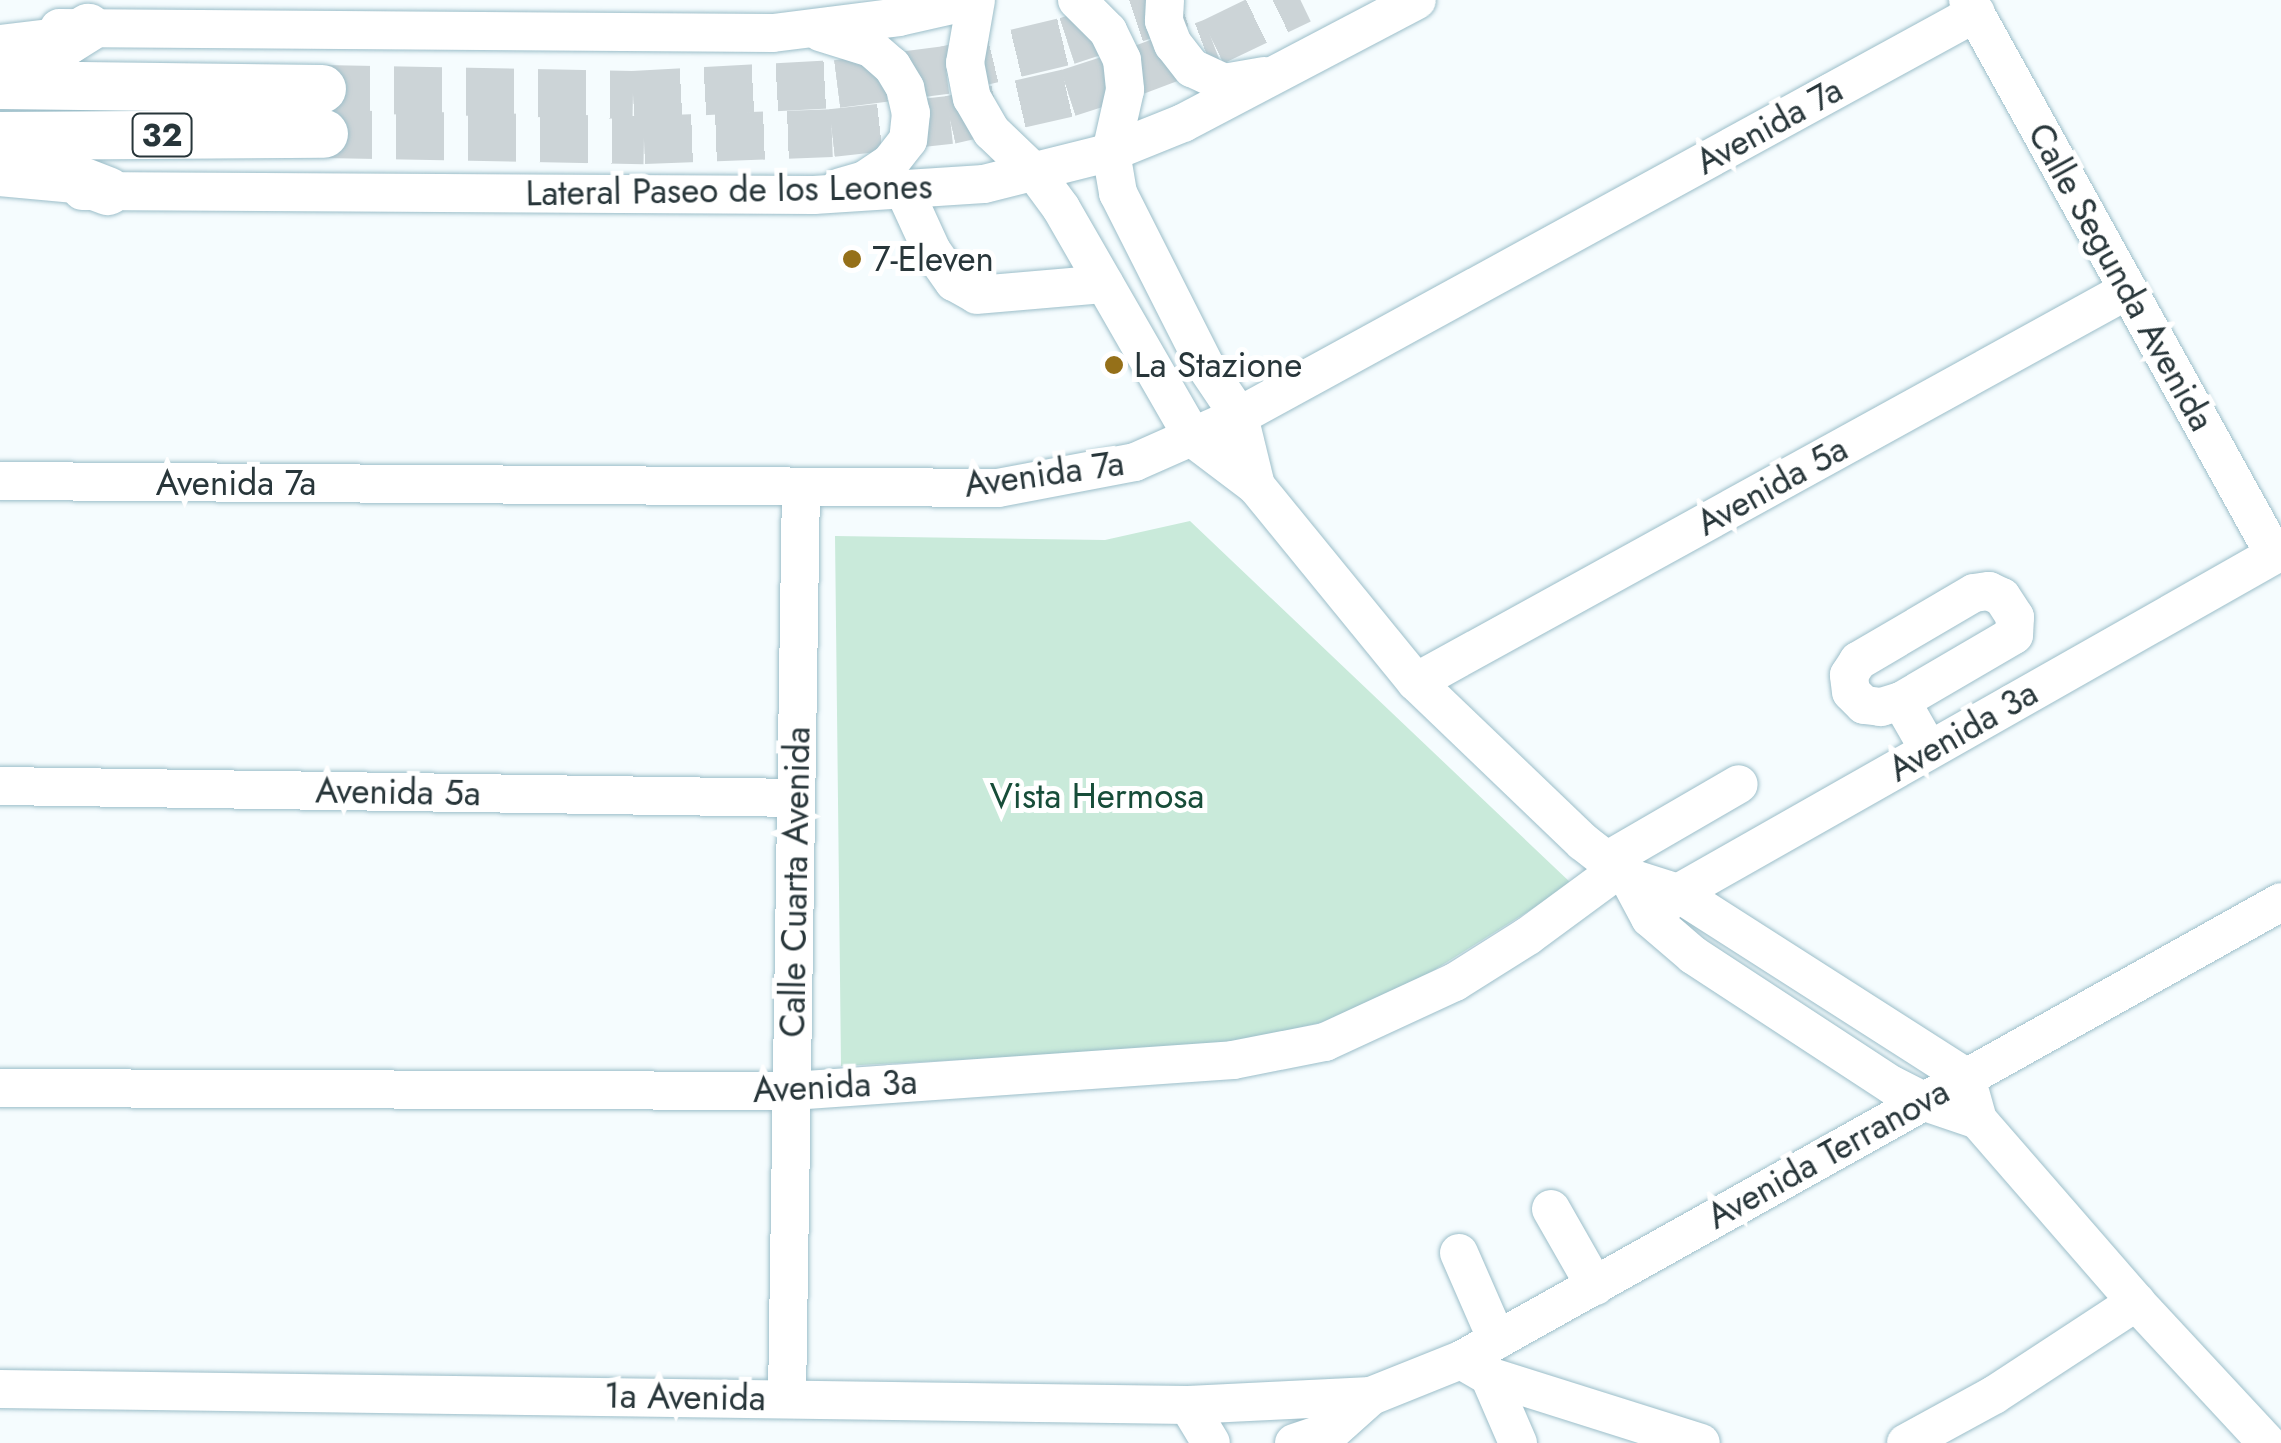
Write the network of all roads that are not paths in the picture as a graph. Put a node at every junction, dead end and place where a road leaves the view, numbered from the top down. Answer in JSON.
{"nodes":[{"id":1,"x":975,"y":0,"type":"edge"},
{"id":2,"x":1078,"y":0,"type":"edge"},
{"id":3,"x":1166,"y":0,"type":"edge"},
{"id":4,"x":1417,"y":0,"type":"edge"},
{"id":5,"x":1972,"y":7,"type":"edge"},
{"id":6,"x":852,"y":12,"type":"edge"},
{"id":7,"x":314,"y":15,"type":"edge"},
{"id":8,"x":498,"y":16,"type":"edge"},
{"id":9,"x":0,"y":28,"type":"edge"},
{"id":10,"x":88,"y":28,"type":"junction"},
{"id":11,"x":811,"y":30,"type":"junction"},
{"id":12,"x":0,"y":50,"type":"edge"},
{"id":13,"x":1292,"y":68,"type":"junction"},
{"id":14,"x":0,"y":85,"type":"edge"},
{"id":15,"x":0,"y":136,"type":"edge"},
{"id":16,"x":1111,"y":152,"type":"junction"},
{"id":17,"x":0,"y":172,"type":"edge"},
{"id":18,"x":1036,"y":174,"type":"junction"},
{"id":19,"x":0,"y":191,"type":"edge"},
{"id":20,"x":108,"y":191,"type":"junction"},
{"id":21,"x":904,"y":192,"type":"junction"},
{"id":22,"x":814,"y":195,"type":"junction"},
{"id":23,"x":1105,"y":284,"type":"junction"},
{"id":24,"x":2128,"y":290,"type":"junction"},
{"id":25,"x":1239,"y":416,"type":"junction"},
{"id":26,"x":1194,"y":439,"type":"junction"},
{"id":27,"x":0,"y":481,"type":"edge"},
{"id":28,"x":801,"y":486,"type":"junction"},
{"id":29,"x":1256,"y":486,"type":"junction"},
{"id":30,"x":2278,"y":553,"type":"edge"},
{"id":31,"x":1416,"y":682,"type":"junction"},
{"id":32,"x":1902,"y":701,"type":"dead end"},
{"id":33,"x":1930,"y":750,"type":"junction"},
{"id":34,"x":1738,"y":784,"type":"dead end"},
{"id":35,"x":0,"y":786,"type":"edge"},
{"id":36,"x":796,"y":798,"type":"junction"},
{"id":37,"x":1618,"y":869,"type":"junction"},
{"id":38,"x":1678,"y":892,"type":"junction"},
{"id":39,"x":2281,"y":902,"type":"edge"},
{"id":40,"x":1650,"y":918,"type":"junction"},
{"id":41,"x":1966,"y":1076,"type":"junction"},
{"id":42,"x":0,"y":1088,"type":"edge"},
{"id":43,"x":792,"y":1091,"type":"junction"},
{"id":44,"x":1924,"y":1102,"type":"junction"},
{"id":45,"x":1978,"y":1120,"type":"junction"},
{"id":46,"x":1551,"y":1208,"type":"dead end"},
{"id":47,"x":1459,"y":1253,"type":"dead end"},
{"id":48,"x":1595,"y":1286,"type":"junction"},
{"id":49,"x":2136,"y":1302,"type":"junction"},
{"id":50,"x":1482,"y":1359,"type":"junction"},
{"id":51,"x":0,"y":1390,"type":"edge"},
{"id":52,"x":1371,"y":1396,"type":"junction"},
{"id":53,"x":787,"y":1398,"type":"junction"},
{"id":54,"x":1188,"y":1405,"type":"junction"},
{"id":55,"x":1211,"y":1443,"type":"edge"},
{"id":56,"x":1294,"y":1443,"type":"edge"},
{"id":57,"x":1518,"y":1443,"type":"edge"},
{"id":58,"x":1700,"y":1443,"type":"edge"},
{"id":59,"x":1906,"y":1443,"type":"edge"},
{"id":60,"x":2268,"y":1443,"type":"edge"}],
"edges":[{"from":1,"to":6,"type":"street"},
{"from":1,"to":18,"type":"street"},
{"from":2,"to":16,"type":"street"},
{"from":3,"to":13,"type":"street"},
{"from":4,"to":13,"type":"street","name":"Lateral Paseo de los Leones"},
{"from":5,"to":24,"type":"street","name":"Calle Segunda Avenida"},
{"from":5,"to":25,"type":"street","name":"Avenida 7a"},
{"from":6,"to":11,"type":"street"},
{"from":7,"to":8,"type":"street"},
{"from":7,"to":10,"type":"street"},
{"from":8,"to":11,"type":"street"},
{"from":9,"to":10,"type":"street"},
{"from":10,"to":12,"type":"main road"},
{"from":11,"to":22,"type":"street"},
{"from":13,"to":16,"type":"street","name":"Lateral Paseo de los Leones"},
{"from":14,"to":15,"type":"main road","number":"32"},
{"from":16,"to":18,"type":"street","name":"Lateral Paseo de los Leones"},
{"from":16,"to":25,"type":"street"},
{"from":17,"to":20,"type":"main road"},
{"from":18,"to":21,"type":"street","name":"Lateral Paseo de los Leones"},
{"from":18,"to":23,"type":"street"},
{"from":19,"to":20,"type":"street","name":"Lateral Paseo de los Leones"},
{"from":20,"to":22,"type":"street","name":"Lateral Paseo de los Leones"},
{"from":21,"to":22,"type":"street","name":"Lateral Paseo de los Leones"},
{"from":21,"to":23,"type":"street"},
{"from":23,"to":26,"type":"street"},
{"from":24,"to":30,"type":"street","name":"Calle Segunda Avenida"},
{"from":24,"to":31,"type":"street","name":"Avenida 5a"},
{"from":25,"to":26,"type":"street","name":"Avenida 7a"},
{"from":25,"to":29,"type":"street"},
{"from":26,"to":28,"type":"street","name":"Avenida 7a"},
{"from":26,"to":29,"type":"street"},
{"from":27,"to":28,"type":"street","name":"Avenida 7a"},
{"from":28,"to":36,"type":"street","name":"Calle Cuarta Avenida"},
{"from":29,"to":31,"type":"street"},
{"from":30,"to":33,"type":"street","name":"Avenida 3a"},
{"from":31,"to":37,"type":"street"},
{"from":32,"to":33,"type":"street"},
{"from":33,"to":38,"type":"street","name":"Avenida 3a"},
{"from":34,"to":37,"type":"street","name":"Avenida 3a"},
{"from":35,"to":36,"type":"street","name":"Avenida 5a"},
{"from":36,"to":43,"type":"street","name":"Calle Cuarta Avenida"},
{"from":37,"to":38,"type":"street"},
{"from":37,"to":40,"type":"street"},
{"from":37,"to":43,"type":"street","name":"Avenida 3a"},
{"from":38,"to":40,"type":"street","name":"Avenida 3a"},
{"from":38,"to":41,"type":"street"},
{"from":39,"to":41,"type":"street","name":"Avenida Terranova"},
{"from":40,"to":44,"type":"street"},
{"from":41,"to":44,"type":"street","name":"Avenida Terranova"},
{"from":41,"to":45,"type":"street"},
{"from":42,"to":43,"type":"street","name":"Avenida 3a"},
{"from":43,"to":53,"type":"street","name":"Calle Cuarta Avenida"},
{"from":44,"to":45,"type":"street"},
{"from":44,"to":48,"type":"street","name":"Avenida Terranova"},
{"from":45,"to":49,"type":"street"},
{"from":46,"to":48,"type":"street"},
{"from":47,"to":50,"type":"street"},
{"from":48,"to":50,"type":"street","name":"Avenida Terranova"},
{"from":49,"to":59,"type":"street"},
{"from":49,"to":60,"type":"street"},
{"from":50,"to":52,"type":"street","name":"Avenida Terranova"},
{"from":50,"to":57,"type":"street"},
{"from":50,"to":58,"type":"street"},
{"from":51,"to":53,"type":"street","name":"1a Avenida"},
{"from":52,"to":54,"type":"street","name":"1a Avenida"},
{"from":52,"to":56,"type":"street"},
{"from":53,"to":54,"type":"street","name":"1a Avenida"},
{"from":54,"to":55,"type":"street"}]}
